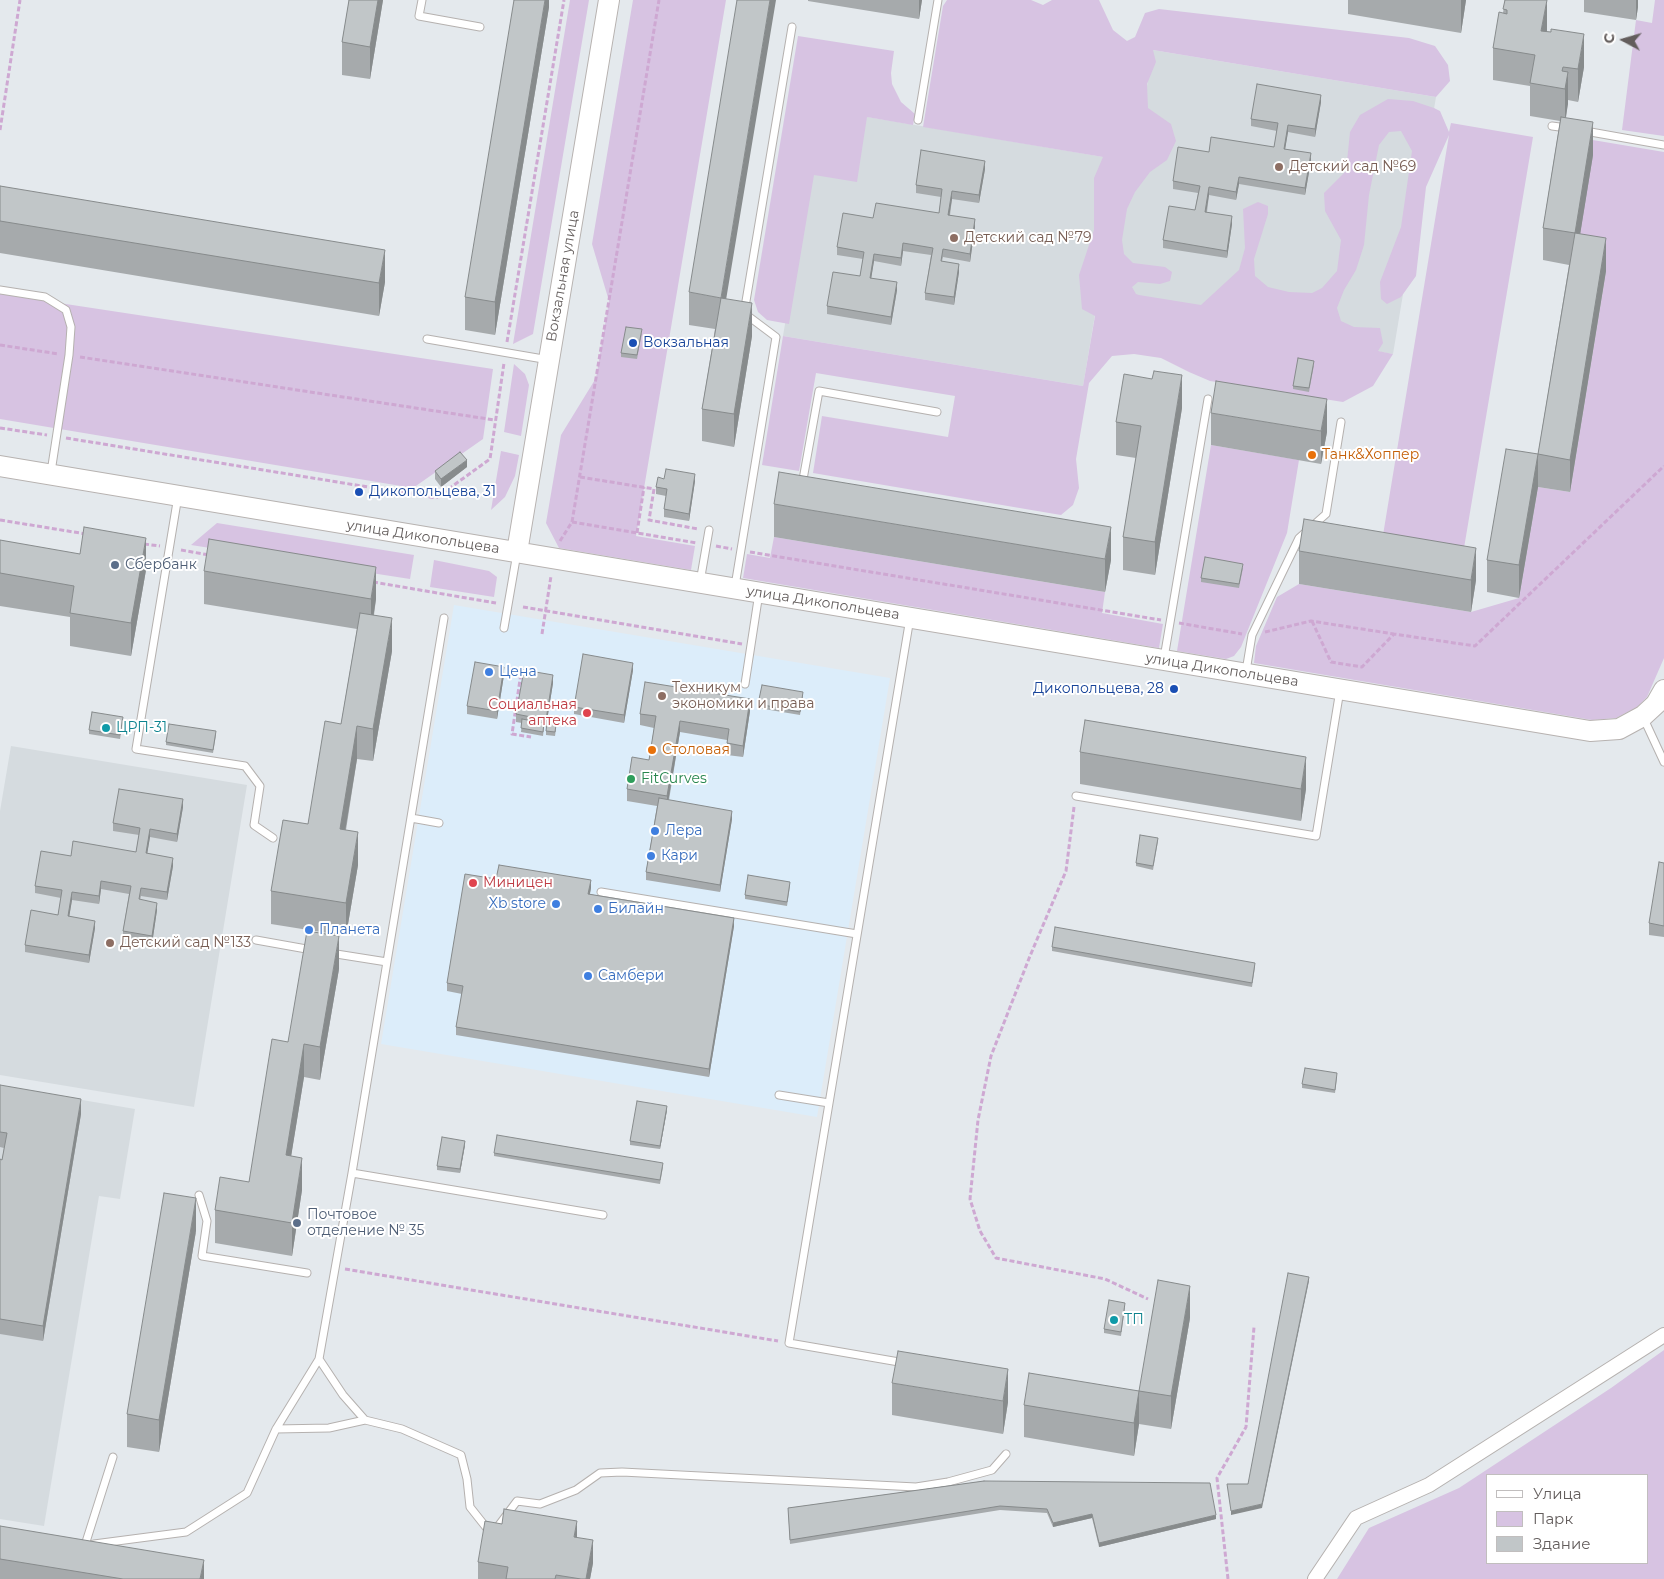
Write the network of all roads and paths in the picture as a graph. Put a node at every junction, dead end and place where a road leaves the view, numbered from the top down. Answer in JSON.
{"nodes":[{"id":1,"x":20,"y":0,"type":"edge"},
{"id":2,"x":422,"y":0,"type":"edge"},
{"id":3,"x":564,"y":0,"type":"edge"},
{"id":4,"x":609,"y":0,"type":"edge"},
{"id":5,"x":659,"y":0,"type":"edge"},
{"id":6,"x":938,"y":0,"type":"edge"},
{"id":7,"x":480,"y":27,"type":"dead end"},
{"id":8,"x":792,"y":27,"type":"dead end"},
{"id":9,"x":918,"y":120,"type":"dead end"},
{"id":10,"x":1552,"y":126,"type":"dead end"},
{"id":11,"x":1571,"y":129,"type":"edge"},
{"id":12,"x":0,"y":130,"type":"edge"},
{"id":13,"x":1580,"y":131,"type":"edge"},
{"id":14,"x":1664,"y":145,"type":"edge"},
{"id":15,"x":0,"y":290,"type":"edge"},
{"id":16,"x":427,"y":339,"type":"dead end"},
{"id":17,"x":0,"y":346,"type":"edge"},
{"id":18,"x":506,"y":353,"type":"junction"},
{"id":19,"x":69,"y":355,"type":"junction"},
{"id":20,"x":549,"y":360,"type":"junction"},
{"id":21,"x":1208,"y":399,"type":"dead end"},
{"id":22,"x":937,"y":412,"type":"dead end"},
{"id":23,"x":495,"y":420,"type":"junction"},
{"id":24,"x":1341,"y":422,"type":"dead end"},
{"id":25,"x":0,"y":428,"type":"edge"},
{"id":26,"x":56,"y":437,"type":"junction"},
{"id":27,"x":0,"y":466,"type":"edge"},
{"id":28,"x":1664,"y":466,"type":"edge"},
{"id":29,"x":50,"y":475,"type":"junction"},
{"id":30,"x":580,"y":477,"type":"junction"},
{"id":31,"x":644,"y":487,"type":"junction"},
{"id":32,"x":800,"y":495,"type":"edge"},
{"id":33,"x":178,"y":496,"type":"junction"},
{"id":34,"x":0,"y":520,"type":"edge"},
{"id":35,"x":572,"y":522,"type":"junction"},
{"id":36,"x":708,"y":530,"type":"joint"},
{"id":37,"x":637,"y":533,"type":"junction"},
{"id":38,"x":94,"y":536,"type":"edge"},
{"id":39,"x":141,"y":543,"type":"edge"},
{"id":40,"x":706,"y":544,"type":"junction"},
{"id":41,"x":556,"y":546,"type":"dead end"},
{"id":42,"x":170,"y":548,"type":"junction"},
{"id":43,"x":740,"y":550,"type":"junction"},
{"id":44,"x":517,"y":552,"type":"junction"},
{"id":45,"x":218,"y":556,"type":"edge"},
{"id":46,"x":551,"y":576,"type":"dead end"},
{"id":47,"x":372,"y":582,"type":"edge"},
{"id":48,"x":700,"y":583,"type":"junction"},
{"id":49,"x":734,"y":588,"type":"junction"},
{"id":50,"x":759,"y":593,"type":"junction"},
{"id":51,"x":496,"y":602,"type":"dead end"},
{"id":52,"x":523,"y":607,"type":"dead end"},
{"id":53,"x":546,"y":611,"type":"junction"},
{"id":54,"x":444,"y":618,"type":"dead end"},
{"id":55,"x":910,"y":618,"type":"junction"},
{"id":56,"x":1311,"y":621,"type":"junction"},
{"id":57,"x":1170,"y":622,"type":"junction"},
{"id":58,"x":504,"y":628,"type":"dead end"},
{"id":59,"x":542,"y":634,"type":"dead end"},
{"id":60,"x":1394,"y":634,"type":"junction"},
{"id":61,"x":1252,"y":635,"type":"junction"},
{"id":62,"x":750,"y":645,"type":"junction"},
{"id":63,"x":1164,"y":660,"type":"junction"},
{"id":64,"x":1245,"y":674,"type":"junction"},
{"id":65,"x":535,"y":675,"type":"edge"},
{"id":66,"x":745,"y":684,"type":"dead end"},
{"id":67,"x":1340,"y":690,"type":"junction"},
{"id":68,"x":1664,"y":690,"type":"edge"},
{"id":69,"x":1643,"y":716,"type":"junction"},
{"id":70,"x":531,"y":737,"type":"dead end"},
{"id":71,"x":1664,"y":762,"type":"edge"},
{"id":72,"x":1076,"y":796,"type":"joint"},
{"id":73,"x":411,"y":818,"type":"junction"},
{"id":74,"x":439,"y":823,"type":"dead end"},
{"id":75,"x":273,"y":838,"type":"dead end"},
{"id":76,"x":601,"y":892,"type":"dead end"},
{"id":77,"x":857,"y":934,"type":"junction"},
{"id":78,"x":256,"y":940,"type":"dead end"},
{"id":79,"x":387,"y":962,"type":"junction"},
{"id":80,"x":779,"y":1095,"type":"dead end"},
{"id":81,"x":829,"y":1103,"type":"junction"},
{"id":82,"x":352,"y":1173,"type":"junction"},
{"id":83,"x":199,"y":1195,"type":"dead end"},
{"id":84,"x":603,"y":1215,"type":"dead end"},
{"id":85,"x":335,"y":1268,"type":"junction"},
{"id":86,"x":307,"y":1273,"type":"dead end"},
{"id":87,"x":1148,"y":1298,"type":"dead end"},
{"id":88,"x":1254,"y":1327,"type":"dead end"},
{"id":89,"x":1664,"y":1335,"type":"edge"},
{"id":90,"x":789,"y":1343,"type":"junction"},
{"id":91,"x":319,"y":1359,"type":"junction"},
{"id":92,"x":900,"y":1362,"type":"edge"},
{"id":93,"x":365,"y":1420,"type":"junction"},
{"id":94,"x":276,"y":1429,"type":"junction"},
{"id":95,"x":1006,"y":1454,"type":"dead end"},
{"id":96,"x":113,"y":1457,"type":"dead end"},
{"id":97,"x":75,"y":1544,"type":"edge"},
{"id":98,"x":84,"y":1545,"type":"junction"},
{"id":99,"x":1228,"y":1579,"type":"edge"},
{"id":100,"x":1314,"y":1579,"type":"edge"}],
"edges":[{"from":1,"to":12,"type":"path"},
{"from":2,"to":7,"type":"lane"},
{"from":3,"to":18,"type":"path"},
{"from":4,"to":20,"type":"street","name":"Вокзальная улица"},
{"from":5,"to":30,"type":"path"},
{"from":6,"to":9,"type":"lane"},
{"from":8,"to":43,"type":"lane"},
{"from":10,"to":11,"type":"lane"},
{"from":13,"to":14,"type":"lane"},
{"from":15,"to":19,"type":"lane"},
{"from":16,"to":18,"type":"lane"},
{"from":17,"to":19,"type":"path"},
{"from":18,"to":20,"type":"lane"},
{"from":18,"to":23,"type":"path"},
{"from":19,"to":23,"type":"path"},
{"from":19,"to":26,"type":"lane"},
{"from":20,"to":44,"type":"street","name":"Вокзальная улица"},
{"from":21,"to":57,"type":"lane"},
{"from":22,"to":32,"type":"lane"},
{"from":23,"to":26,"type":"path"},
{"from":24,"to":61,"type":"lane"},
{"from":25,"to":26,"type":"path"},
{"from":26,"to":29,"type":"lane"},
{"from":27,"to":29,"type":"street","name":"улица Дикопольцева"},
{"from":28,"to":60,"type":"path"},
{"from":29,"to":33,"type":"street","name":"улица Дикопольцева"},
{"from":30,"to":31,"type":"path"},
{"from":30,"to":35,"type":"path"},
{"from":31,"to":36,"type":"path"},
{"from":31,"to":37,"type":"path"},
{"from":33,"to":42,"type":"lane"},
{"from":33,"to":44,"type":"street","name":"улица Дикопольцева"},
{"from":34,"to":38,"type":"path"},
{"from":35,"to":37,"type":"path"},
{"from":35,"to":41,"type":"path"},
{"from":36,"to":40,"type":"lane"},
{"from":37,"to":40,"type":"path"},
{"from":39,"to":42,"type":"path"},
{"from":40,"to":43,"type":"path"},
{"from":40,"to":48,"type":"lane"},
{"from":42,"to":45,"type":"path"},
{"from":42,"to":75,"type":"lane"},
{"from":43,"to":49,"type":"lane"},
{"from":43,"to":57,"type":"path"},
{"from":44,"to":48,"type":"street","name":"улица Дикопольцева"},
{"from":44,"to":58,"type":"lane"},
{"from":46,"to":53,"type":"path"},
{"from":47,"to":51,"type":"path"},
{"from":48,"to":49,"type":"street","name":"улица Дикопольцева"},
{"from":49,"to":50,"type":"street","name":"улица Дикопольцева"},
{"from":50,"to":55,"type":"street","name":"улица Дикопольцева"},
{"from":50,"to":62,"type":"lane"},
{"from":52,"to":53,"type":"path"},
{"from":53,"to":59,"type":"path"},
{"from":53,"to":62,"type":"path"},
{"from":54,"to":73,"type":"lane"},
{"from":55,"to":63,"type":"street","name":"улица Дикопольцева"},
{"from":55,"to":77,"type":"lane"},
{"from":56,"to":60,"type":"path"},
{"from":56,"to":60,"type":"path"},
{"from":56,"to":61,"type":"path"},
{"from":57,"to":61,"type":"path"},
{"from":57,"to":63,"type":"lane"},
{"from":61,"to":64,"type":"lane"},
{"from":62,"to":66,"type":"lane"},
{"from":63,"to":64,"type":"street","name":"улица Дикопольцева"},
{"from":64,"to":67,"type":"street","name":"улица Дикопольцева"},
{"from":65,"to":70,"type":"path"},
{"from":67,"to":69,"type":"street","name":"улица Дикопольцева"},
{"from":67,"to":72,"type":"lane"},
{"from":68,"to":69,"type":"street","name":"улица Дикопольцева"},
{"from":69,"to":71,"type":"lane"},
{"from":72,"to":87,"type":"path"},
{"from":73,"to":74,"type":"lane"},
{"from":73,"to":79,"type":"lane"},
{"from":76,"to":77,"type":"lane"},
{"from":77,"to":81,"type":"lane"},
{"from":78,"to":79,"type":"lane"},
{"from":79,"to":82,"type":"lane"},
{"from":80,"to":81,"type":"lane"},
{"from":81,"to":90,"type":"lane"},
{"from":82,"to":84,"type":"lane"},
{"from":82,"to":85,"type":"lane"},
{"from":83,"to":86,"type":"lane"},
{"from":85,"to":90,"type":"path"},
{"from":85,"to":91,"type":"lane"},
{"from":88,"to":99,"type":"path"},
{"from":89,"to":100,"type":"street"},
{"from":90,"to":92,"type":"lane"},
{"from":91,"to":93,"type":"lane"},
{"from":91,"to":94,"type":"lane"},
{"from":93,"to":94,"type":"lane"},
{"from":93,"to":95,"type":"lane"},
{"from":94,"to":98,"type":"lane"},
{"from":96,"to":98,"type":"lane"},
{"from":97,"to":98,"type":"lane"}]}
